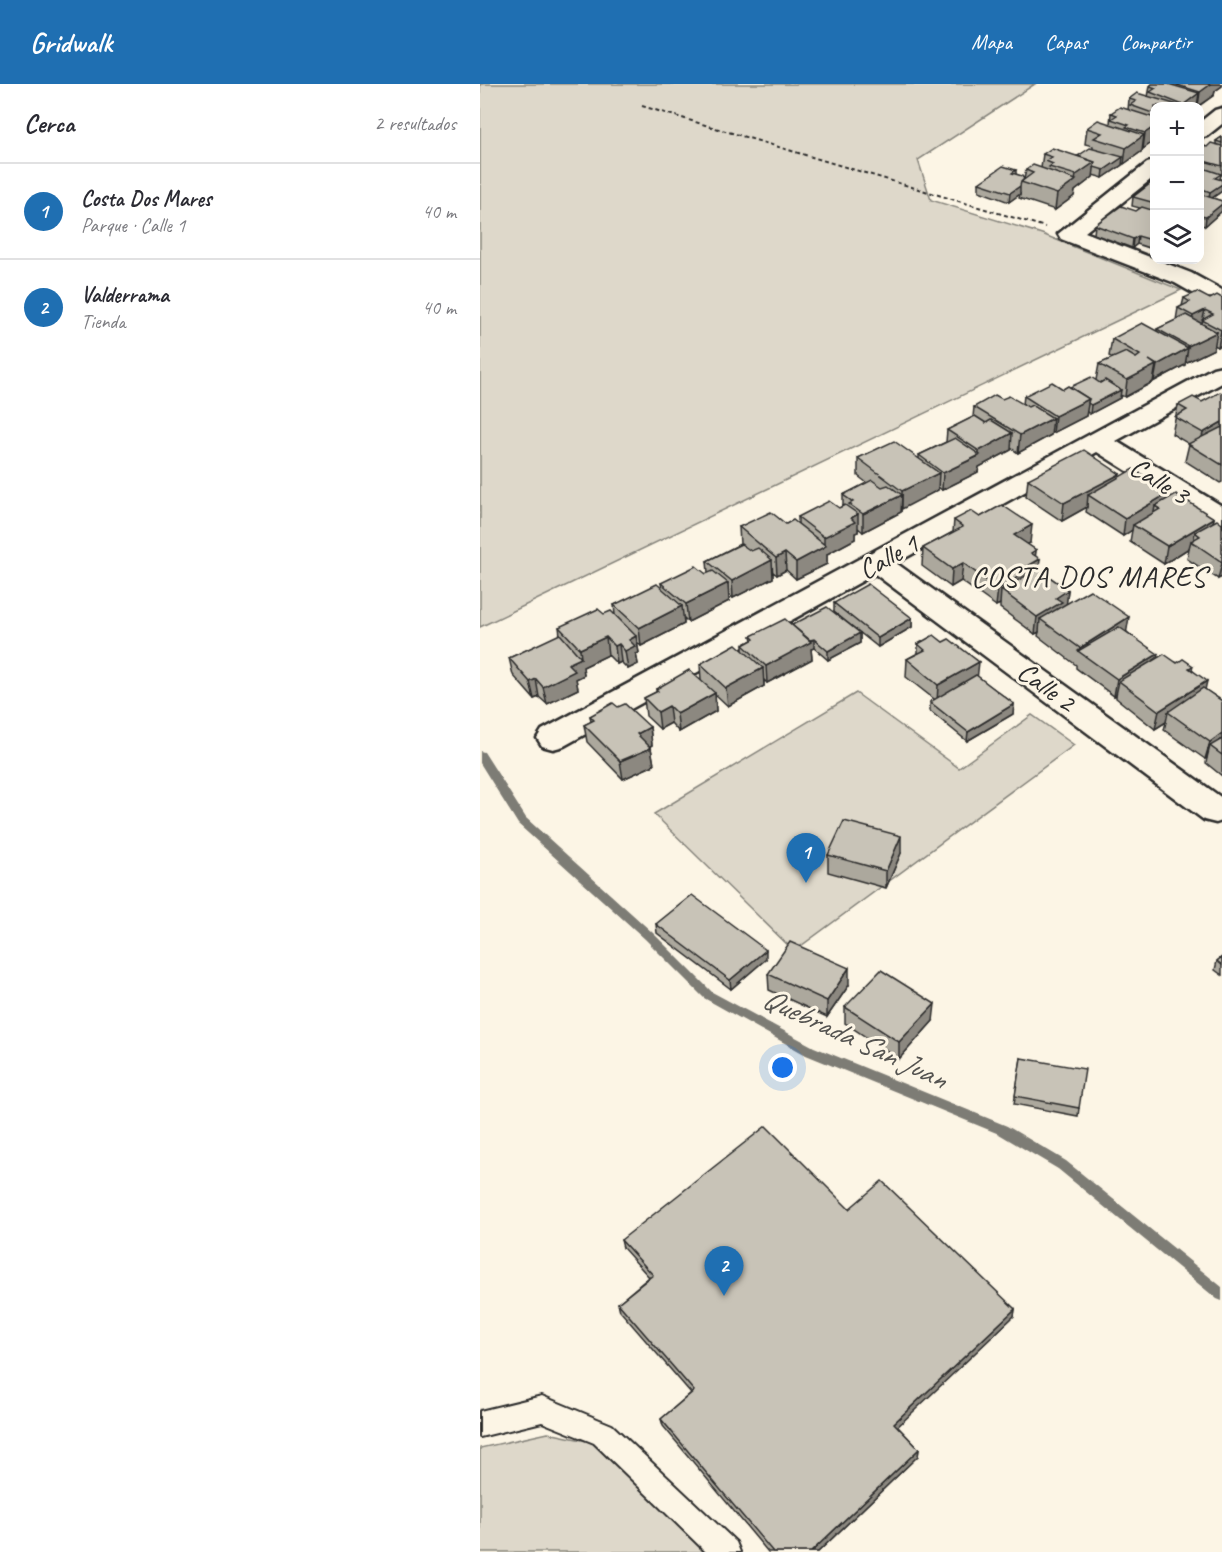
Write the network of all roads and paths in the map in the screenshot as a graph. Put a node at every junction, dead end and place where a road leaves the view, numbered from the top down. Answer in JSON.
{"nodes":[{"id":1,"x":642,"y":106,"type":"dead end"},
{"id":2,"x":1222,"y":114,"type":"edge"},
{"id":3,"x":1204,"y":129,"type":"edge"},
{"id":4,"x":1150,"y":171,"type":"edge"},
{"id":5,"x":1069,"y":234,"type":"junction"},
{"id":6,"x":1222,"y":300,"type":"edge"},
{"id":7,"x":1222,"y":373,"type":"edge"},
{"id":8,"x":1098,"y":441,"type":"junction"},
{"id":9,"x":1222,"y":518,"type":"edge"},
{"id":10,"x":877,"y":562,"type":"junction"},
{"id":11,"x":553,"y":738,"type":"dead end"},
{"id":12,"x":1216,"y":811,"type":"dead end"},
{"id":13,"x":480,"y":1424,"type":"edge"},
{"id":14,"x":726,"y":1552,"type":"edge"}],
"edges":[{"from":1,"to":5,"type":"path"},
{"from":2,"to":3,"type":"street"},
{"from":4,"to":5,"type":"street"},
{"from":5,"to":6,"type":"street"},
{"from":7,"to":8,"type":"street","name":"Calle 1"},
{"from":8,"to":9,"type":"street","name":"Calle 3"},
{"from":8,"to":10,"type":"street","name":"Calle 1"},
{"from":10,"to":11,"type":"street","name":"Calle 1"},
{"from":10,"to":12,"type":"street","name":"Calle 2"},
{"from":13,"to":14,"type":"lane"}]}
